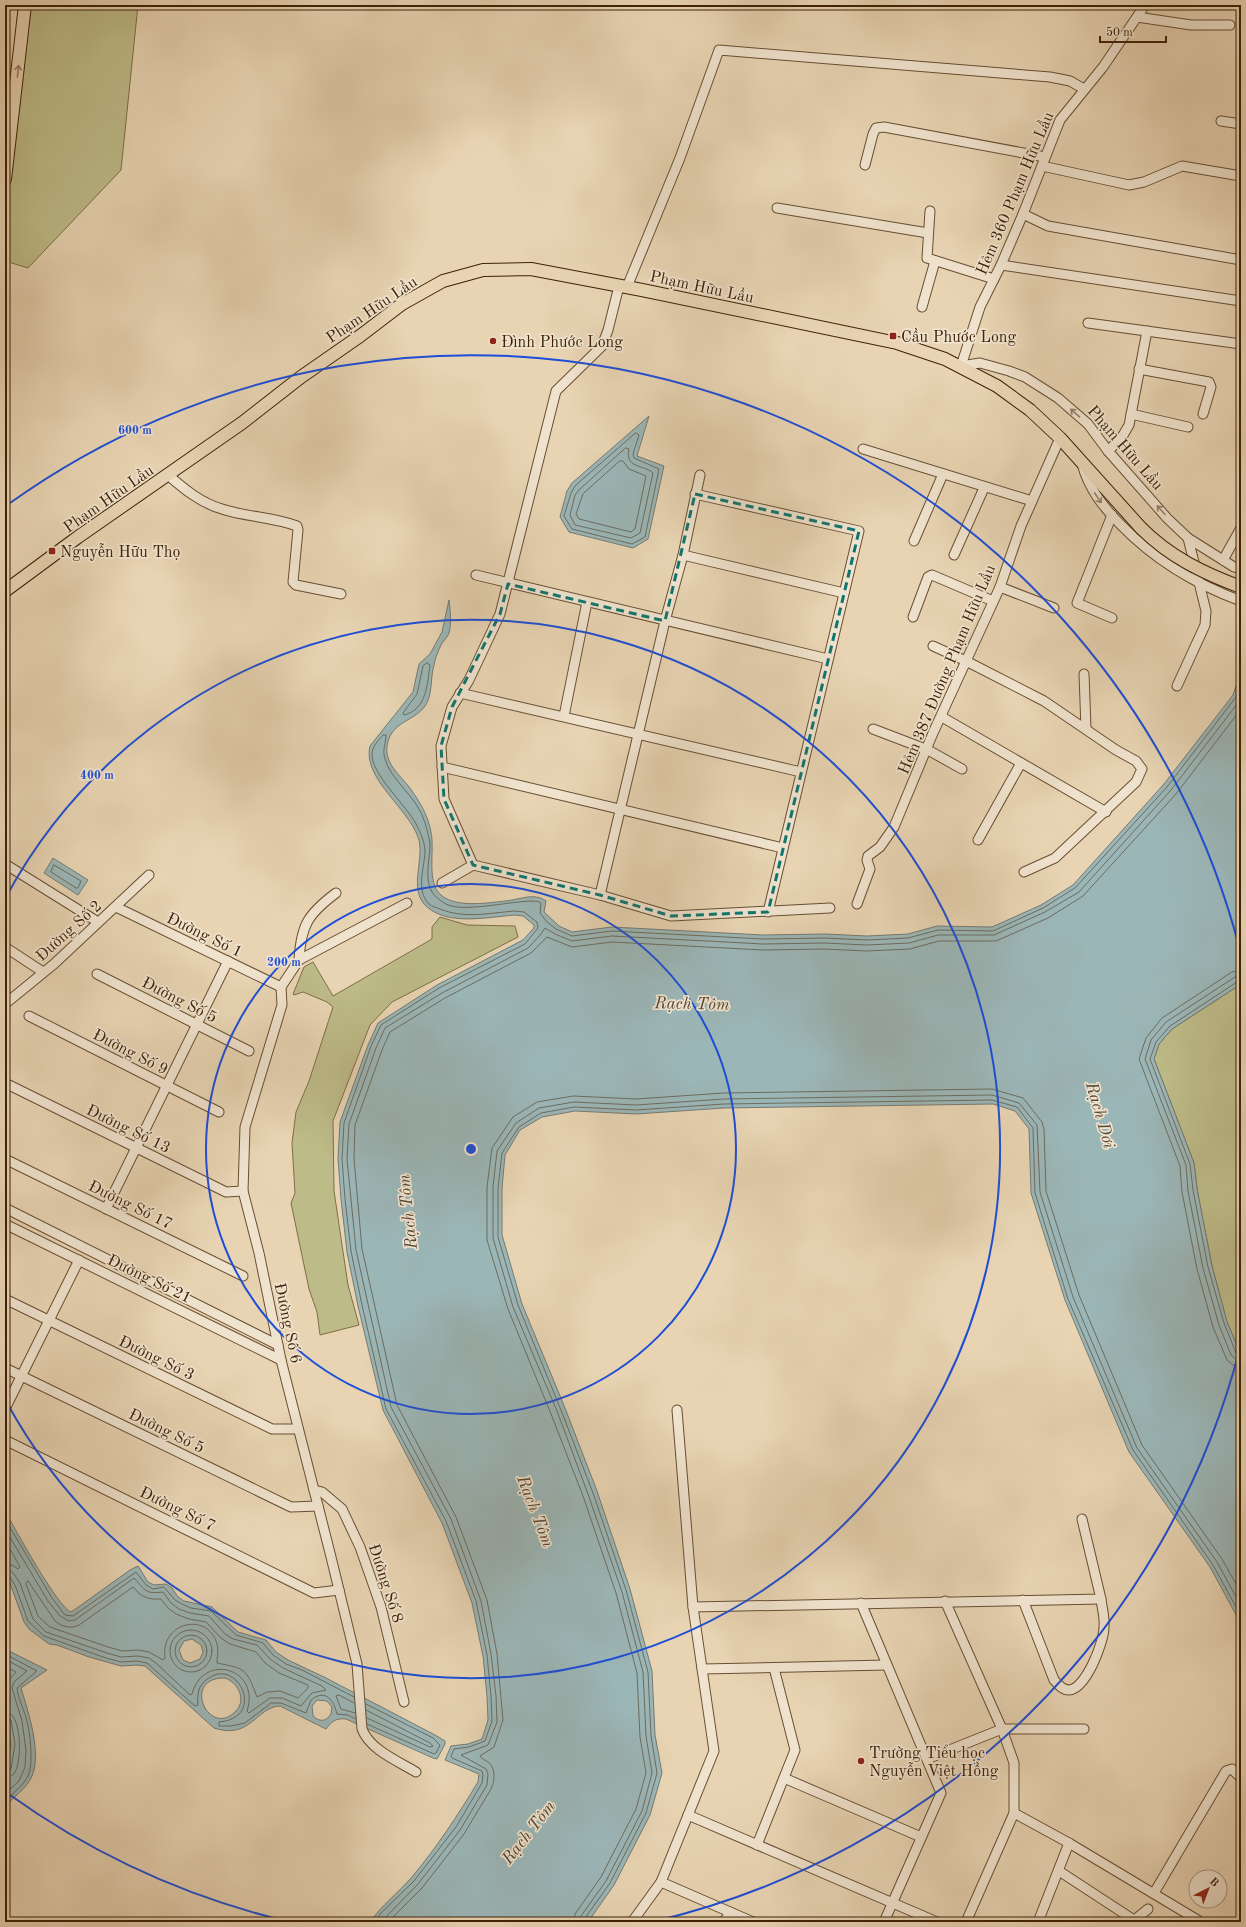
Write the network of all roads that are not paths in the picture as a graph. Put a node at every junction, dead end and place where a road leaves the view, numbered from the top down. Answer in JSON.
{"nodes":[{"id":1,"x":25,"y":5,"type":"edge"},
{"id":2,"x":1145,"y":5,"type":"edge"},
{"id":3,"x":1137,"y":17,"type":"junction"},
{"id":4,"x":1230,"y":25,"type":"dead end"},
{"id":5,"x":1084,"y":89,"type":"junction"},
{"id":6,"x":1221,"y":121,"type":"dead end"},
{"id":7,"x":1241,"y":124,"type":"edge"},
{"id":8,"x":1045,"y":157,"type":"junction"},
{"id":9,"x":865,"y":165,"type":"dead end"},
{"id":10,"x":1042,"y":166,"type":"junction"},
{"id":11,"x":1241,"y":176,"type":"edge"},
{"id":12,"x":5,"y":179,"type":"edge"},
{"id":13,"x":777,"y":208,"type":"dead end"},
{"id":14,"x":930,"y":211,"type":"dead end"},
{"id":15,"x":1023,"y":214,"type":"junction"},
{"id":16,"x":928,"y":233,"type":"junction"},
{"id":17,"x":1241,"y":260,"type":"edge"},
{"id":18,"x":935,"y":261,"type":"junction"},
{"id":19,"x":1001,"y":265,"type":"junction"},
{"id":20,"x":994,"y":279,"type":"junction"},
{"id":21,"x":623,"y":287,"type":"junction"},
{"id":22,"x":1241,"y":301,"type":"edge"},
{"id":23,"x":922,"y":307,"type":"dead end"},
{"id":24,"x":1088,"y":323,"type":"dead end"},
{"id":25,"x":1146,"y":331,"type":"junction"},
{"id":26,"x":1241,"y":344,"type":"edge"},
{"id":27,"x":960,"y":366,"type":"junction"},
{"id":28,"x":1139,"y":369,"type":"junction"},
{"id":29,"x":1131,"y":414,"type":"junction"},
{"id":30,"x":1203,"y":414,"type":"dead end"},
{"id":31,"x":1188,"y":427,"type":"dead end"},
{"id":32,"x":1060,"y":438,"type":"junction"},
{"id":33,"x":863,"y":449,"type":"dead end"},
{"id":34,"x":1108,"y":451,"type":"junction"},
{"id":35,"x":1082,"y":463,"type":"junction"},
{"id":36,"x":943,"y":474,"type":"junction"},
{"id":37,"x":168,"y":475,"type":"junction"},
{"id":38,"x":700,"y":476,"type":"dead end"},
{"id":39,"x":984,"y":488,"type":"junction"},
{"id":40,"x":695,"y":494,"type":"junction"},
{"id":41,"x":1032,"y":501,"type":"junction"},
{"id":42,"x":1112,"y":516,"type":"junction"},
{"id":43,"x":1241,"y":528,"type":"edge"},
{"id":44,"x":1188,"y":538,"type":"junction"},
{"id":45,"x":914,"y":540,"type":"dead end"},
{"id":46,"x":683,"y":555,"type":"junction"},
{"id":47,"x":954,"y":555,"type":"dead end"},
{"id":48,"x":1224,"y":560,"type":"junction"},
{"id":49,"x":1238,"y":568,"type":"edge"},
{"id":50,"x":476,"y":576,"type":"dead end"},
{"id":51,"x":508,"y":584,"type":"junction"},
{"id":52,"x":1200,"y":584,"type":"junction"},
{"id":53,"x":1000,"y":587,"type":"junction"},
{"id":54,"x":1241,"y":587,"type":"edge"},
{"id":55,"x":5,"y":591,"type":"edge"},
{"id":56,"x":844,"y":593,"type":"junction"},
{"id":57,"x":341,"y":594,"type":"dead end"},
{"id":58,"x":993,"y":601,"type":"junction"},
{"id":59,"x":1241,"y":601,"type":"edge"},
{"id":60,"x":587,"y":602,"type":"junction"},
{"id":61,"x":1054,"y":608,"type":"dead end"},
{"id":62,"x":913,"y":617,"type":"dead end"},
{"id":63,"x":1112,"y":618,"type":"dead end"},
{"id":64,"x":665,"y":621,"type":"junction"},
{"id":65,"x":933,"y":646,"type":"dead end"},
{"id":66,"x":828,"y":659,"type":"junction"},
{"id":67,"x":966,"y":661,"type":"junction"},
{"id":68,"x":1084,"y":674,"type":"dead end"},
{"id":69,"x":1177,"y":686,"type":"dead end"},
{"id":70,"x":460,"y":693,"type":"junction"},
{"id":71,"x":564,"y":716,"type":"junction"},
{"id":72,"x":942,"y":717,"type":"junction"},
{"id":73,"x":873,"y":729,"type":"dead end"},
{"id":74,"x":1086,"y":729,"type":"junction"},
{"id":75,"x":638,"y":734,"type":"junction"},
{"id":76,"x":928,"y":750,"type":"junction"},
{"id":77,"x":1021,"y":763,"type":"junction"},
{"id":78,"x":442,"y":767,"type":"junction"},
{"id":79,"x":962,"y":769,"type":"dead end"},
{"id":80,"x":801,"y":772,"type":"junction"},
{"id":81,"x":620,"y":809,"type":"junction"},
{"id":82,"x":1106,"y":812,"type":"junction"},
{"id":83,"x":978,"y":840,"type":"dead end"},
{"id":84,"x":783,"y":848,"type":"junction"},
{"id":85,"x":5,"y":864,"type":"edge"},
{"id":86,"x":473,"y":865,"type":"junction"},
{"id":87,"x":1024,"y":872,"type":"dead end"},
{"id":88,"x":149,"y":875,"type":"dead end"},
{"id":89,"x":442,"y":883,"type":"dead end"},
{"id":90,"x":336,"y":893,"type":"dead end"},
{"id":91,"x":600,"y":895,"type":"junction"},
{"id":92,"x":407,"y":903,"type":"dead end"},
{"id":93,"x":857,"y":904,"type":"dead end"},
{"id":94,"x":116,"y":907,"type":"junction"},
{"id":95,"x":830,"y":908,"type":"dead end"},
{"id":96,"x":768,"y":912,"type":"junction"},
{"id":97,"x":98,"y":922,"type":"junction"},
{"id":98,"x":5,"y":947,"type":"edge"},
{"id":99,"x":299,"y":960,"type":"junction"},
{"id":100,"x":228,"y":961,"type":"junction"},
{"id":101,"x":43,"y":972,"type":"junction"},
{"id":102,"x":97,"y":974,"type":"dead end"},
{"id":103,"x":281,"y":987,"type":"junction"},
{"id":104,"x":5,"y":1004,"type":"edge"},
{"id":105,"x":29,"y":1016,"type":"dead end"},
{"id":106,"x":197,"y":1024,"type":"junction"},
{"id":107,"x":249,"y":1051,"type":"dead end"},
{"id":108,"x":5,"y":1083,"type":"edge"},
{"id":109,"x":166,"y":1086,"type":"junction"},
{"id":110,"x":219,"y":1112,"type":"dead end"},
{"id":111,"x":135,"y":1148,"type":"junction"},
{"id":112,"x":5,"y":1159,"type":"edge"},
{"id":113,"x":243,"y":1191,"type":"junction"},
{"id":114,"x":5,"y":1208,"type":"edge"},
{"id":115,"x":106,"y":1209,"type":"junction"},
{"id":116,"x":5,"y":1224,"type":"edge"},
{"id":117,"x":79,"y":1260,"type":"junction"},
{"id":118,"x":244,"y":1276,"type":"dead end"},
{"id":119,"x":5,"y":1299,"type":"edge"},
{"id":120,"x":49,"y":1321,"type":"junction"},
{"id":121,"x":278,"y":1346,"type":"junction"},
{"id":122,"x":281,"y":1360,"type":"junction"},
{"id":123,"x":5,"y":1368,"type":"edge"},
{"id":124,"x":22,"y":1376,"type":"junction"},
{"id":125,"x":5,"y":1409,"type":"edge"},
{"id":126,"x":677,"y":1410,"type":"dead end"},
{"id":127,"x":298,"y":1429,"type":"junction"},
{"id":128,"x":5,"y":1440,"type":"edge"},
{"id":129,"x":314,"y":1490,"type":"junction"},
{"id":130,"x":318,"y":1506,"type":"junction"},
{"id":131,"x":1082,"y":1519,"type":"dead end"},
{"id":132,"x":339,"y":1590,"type":"junction"},
{"id":133,"x":1101,"y":1599,"type":"junction"},
{"id":134,"x":1023,"y":1600,"type":"junction"},
{"id":135,"x":945,"y":1601,"type":"junction"},
{"id":136,"x":861,"y":1603,"type":"junction"},
{"id":137,"x":693,"y":1607,"type":"junction"},
{"id":138,"x":887,"y":1665,"type":"junction"},
{"id":139,"x":774,"y":1668,"type":"junction"},
{"id":140,"x":702,"y":1669,"type":"junction"},
{"id":141,"x":404,"y":1702,"type":"dead end"},
{"id":142,"x":1002,"y":1729,"type":"junction"},
{"id":143,"x":1084,"y":1729,"type":"dead end"},
{"id":144,"x":926,"y":1759,"type":"junction"},
{"id":145,"x":416,"y":1772,"type":"dead end"},
{"id":146,"x":784,"y":1778,"type":"junction"},
{"id":147,"x":1241,"y":1778,"type":"edge"},
{"id":148,"x":1014,"y":1813,"type":"junction"},
{"id":149,"x":688,"y":1815,"type":"junction"},
{"id":150,"x":921,"y":1837,"type":"junction"},
{"id":151,"x":1069,"y":1843,"type":"junction"},
{"id":152,"x":757,"y":1845,"type":"junction"},
{"id":153,"x":1059,"y":1871,"type":"junction"},
{"id":154,"x":661,"y":1882,"type":"junction"},
{"id":155,"x":1154,"y":1893,"type":"junction"},
{"id":156,"x":893,"y":1903,"type":"junction"},
{"id":157,"x":1148,"y":1910,"type":"dead end"},
{"id":158,"x":730,"y":1912,"type":"junction"},
{"id":159,"x":1133,"y":1921,"type":"edge"},
{"id":160,"x":632,"y":1922,"type":"edge"},
{"id":161,"x":724,"y":1922,"type":"edge"},
{"id":162,"x":753,"y":1922,"type":"edge"},
{"id":163,"x":884,"y":1922,"type":"edge"},
{"id":164,"x":937,"y":1922,"type":"edge"},
{"id":165,"x":966,"y":1922,"type":"edge"},
{"id":166,"x":1038,"y":1922,"type":"edge"},
{"id":167,"x":1201,"y":1922,"type":"edge"}],
"edges":[{"from":12,"to":1,"type":"main road","one_way":true},
{"from":2,"to":3,"type":"street","name":"Hẻm 360 Phạm Hữu Lầu"},
{"from":3,"to":4,"type":"street"},
{"from":3,"to":5,"type":"street","name":"Hẻm 360 Phạm Hữu Lầu"},
{"from":5,"to":8,"type":"street","name":"Hẻm 360 Phạm Hữu Lầu"},
{"from":5,"to":21,"type":"street"},
{"from":6,"to":7,"type":"street"},
{"from":8,"to":9,"type":"street"},
{"from":8,"to":10,"type":"street","name":"Hẻm 360 Phạm Hữu Lầu"},
{"from":10,"to":11,"type":"street"},
{"from":10,"to":15,"type":"street","name":"Hẻm 360 Phạm Hữu Lầu"},
{"from":13,"to":16,"type":"street"},
{"from":14,"to":16,"type":"street"},
{"from":15,"to":17,"type":"street"},
{"from":15,"to":19,"type":"street","name":"Hẻm 360 Phạm Hữu Lầu"},
{"from":16,"to":18,"type":"street"},
{"from":18,"to":20,"type":"street"},
{"from":18,"to":23,"type":"street"},
{"from":19,"to":20,"type":"street","name":"Hẻm 360 Phạm Hữu Lầu"},
{"from":19,"to":22,"type":"street"},
{"from":20,"to":27,"type":"street","name":"Hẻm 360 Phạm Hữu Lầu"},
{"from":21,"to":27,"type":"main road","name":"Phạm Hữu Lầu"},
{"from":21,"to":37,"type":"main road","name":"Phạm Hữu Lầu"},
{"from":21,"to":51,"type":"street"},
{"from":24,"to":25,"type":"street"},
{"from":25,"to":26,"type":"street"},
{"from":25,"to":28,"type":"street"},
{"from":27,"to":32,"type":"main road","name":"Phạm Hữu Lầu"},
{"from":34,"to":27,"type":"street","name":"Phạm Hữu Lầu","one_way":true},
{"from":28,"to":29,"type":"street"},
{"from":28,"to":30,"type":"street"},
{"from":29,"to":31,"type":"street"},
{"from":29,"to":34,"type":"street"},
{"from":32,"to":35,"type":"main road","name":"Phạm Hữu Lầu"},
{"from":32,"to":41,"type":"street","name":"Hẻm 387 Đường Phạm Hữu Lầu"},
{"from":33,"to":36,"type":"street"},
{"from":44,"to":34,"type":"street","name":"Phạm Hữu Lầu","one_way":true},
{"from":35,"to":42,"type":"street","name":"Phạm Hữu Lầu","one_way":true},
{"from":35,"to":54,"type":"main road","name":"Phạm Hữu Lầu","bridge":true},
{"from":36,"to":39,"type":"street"},
{"from":36,"to":45,"type":"street"},
{"from":37,"to":55,"type":"main road","name":"Phạm Hữu Lầu"},
{"from":37,"to":57,"type":"street"},
{"from":38,"to":40,"type":"street"},
{"from":39,"to":41,"type":"street"},
{"from":39,"to":47,"type":"street"},
{"from":40,"to":46,"type":"street"},
{"from":40,"to":56,"type":"street"},
{"from":41,"to":53,"type":"street","name":"Hẻm 387 Đường Phạm Hữu Lầu"},
{"from":42,"to":52,"type":"street","name":"Phạm Hữu Lầu"},
{"from":42,"to":63,"type":"street"},
{"from":43,"to":48,"type":"street"},
{"from":44,"to":48,"type":"street","name":"Phạm Hữu Lầu"},
{"from":44,"to":52,"type":"street"},
{"from":46,"to":56,"type":"street"},
{"from":46,"to":64,"type":"street"},
{"from":48,"to":49,"type":"street","name":"Phạm Hữu Lầu"},
{"from":50,"to":51,"type":"street"},
{"from":51,"to":60,"type":"street"},
{"from":51,"to":70,"type":"street"},
{"from":52,"to":59,"type":"street","name":"Phạm Hữu Lầu"},
{"from":52,"to":69,"type":"street"},
{"from":53,"to":58,"type":"street","name":"Hẻm 387 Đường Phạm Hữu Lầu"},
{"from":53,"to":61,"type":"street"},
{"from":56,"to":66,"type":"street"},
{"from":58,"to":62,"type":"street"},
{"from":58,"to":67,"type":"street","name":"Hẻm 387 Đường Phạm Hữu Lầu"},
{"from":60,"to":64,"type":"street"},
{"from":60,"to":71,"type":"street"},
{"from":64,"to":66,"type":"street"},
{"from":64,"to":75,"type":"street"},
{"from":65,"to":67,"type":"street"},
{"from":66,"to":80,"type":"street"},
{"from":67,"to":72,"type":"street","name":"Hẻm 387 Đường Phạm Hữu Lầu"},
{"from":67,"to":74,"type":"street"},
{"from":68,"to":74,"type":"street"},
{"from":70,"to":71,"type":"street"},
{"from":70,"to":78,"type":"street"},
{"from":71,"to":75,"type":"street"},
{"from":72,"to":76,"type":"street","name":"Hẻm 387 Đường Phạm Hữu Lầu"},
{"from":72,"to":77,"type":"street"},
{"from":73,"to":76,"type":"street"},
{"from":74,"to":82,"type":"street"},
{"from":75,"to":80,"type":"street"},
{"from":75,"to":81,"type":"street"},
{"from":76,"to":79,"type":"street"},
{"from":76,"to":93,"type":"street","name":"Hẻm 387 Đường Phạm Hữu Lầu"},
{"from":77,"to":82,"type":"street"},
{"from":77,"to":83,"type":"street"},
{"from":78,"to":81,"type":"street"},
{"from":78,"to":86,"type":"street"},
{"from":80,"to":84,"type":"street"},
{"from":81,"to":84,"type":"street"},
{"from":81,"to":91,"type":"street"},
{"from":82,"to":87,"type":"street"},
{"from":84,"to":96,"type":"street"},
{"from":85,"to":97,"type":"street"},
{"from":86,"to":89,"type":"street"},
{"from":86,"to":91,"type":"street"},
{"from":88,"to":94,"type":"street","name":"Đường Số 2"},
{"from":90,"to":99,"type":"street"},
{"from":91,"to":96,"type":"street"},
{"from":92,"to":99,"type":"street"},
{"from":94,"to":97,"type":"street","name":"Đường Số 2"},
{"from":94,"to":100,"type":"street","name":"Đường Số 1"},
{"from":95,"to":96,"type":"street"},
{"from":97,"to":101,"type":"street","name":"Đường Số 2"},
{"from":98,"to":101,"type":"street"},
{"from":99,"to":103,"type":"street"},
{"from":100,"to":103,"type":"street","name":"Đường Số 1"},
{"from":100,"to":106,"type":"street"},
{"from":101,"to":104,"type":"street","name":"Đường Số 2"},
{"from":102,"to":106,"type":"street","name":"Đường Số 5"},
{"from":103,"to":113,"type":"street","name":"Đường Số 6"},
{"from":105,"to":109,"type":"street","name":"Đường Số 9"},
{"from":106,"to":107,"type":"street","name":"Đường Số 5"},
{"from":106,"to":109,"type":"street"},
{"from":108,"to":111,"type":"street","name":"Đường Số 13"},
{"from":109,"to":110,"type":"street","name":"Đường Số 9"},
{"from":109,"to":111,"type":"street"},
{"from":111,"to":113,"type":"street","name":"Đường Số 13"},
{"from":111,"to":115,"type":"street"},
{"from":112,"to":115,"type":"street","name":"Đường Số 17"},
{"from":113,"to":121,"type":"street","name":"Đường Số 6"},
{"from":114,"to":121,"type":"street","name":"Đường Số 21"},
{"from":115,"to":118,"type":"street","name":"Đường Số 17"},
{"from":116,"to":117,"type":"street","name":"Đường Số 21"},
{"from":117,"to":120,"type":"street"},
{"from":117,"to":122,"type":"street","name":"Đường Số 21"},
{"from":119,"to":120,"type":"street","name":"Đường Số 3"},
{"from":120,"to":124,"type":"street"},
{"from":120,"to":127,"type":"street","name":"Đường Số 3"},
{"from":121,"to":122,"type":"street","name":"Đường Số 6"},
{"from":122,"to":127,"type":"street","name":"Đường Số 6"},
{"from":123,"to":124,"type":"street","name":"Đường Số 5"},
{"from":124,"to":125,"type":"street"},
{"from":124,"to":130,"type":"street","name":"Đường Số 5"},
{"from":126,"to":137,"type":"street"},
{"from":127,"to":129,"type":"street","name":"Đường Số 6"},
{"from":128,"to":132,"type":"street","name":"Đường Số 7"},
{"from":129,"to":130,"type":"street","name":"Đường Số 6"},
{"from":129,"to":141,"type":"street","name":"Đường Số 8"},
{"from":130,"to":132,"type":"street","name":"Đường Số 6"},
{"from":131,"to":133,"type":"street"},
{"from":132,"to":145,"type":"street","name":"Đường Số 6"},
{"from":133,"to":134,"type":"street"},
{"from":133,"to":134,"type":"street"},
{"from":134,"to":135,"type":"street"},
{"from":135,"to":136,"type":"street"},
{"from":135,"to":142,"type":"street"},
{"from":136,"to":137,"type":"street"},
{"from":136,"to":138,"type":"street"},
{"from":137,"to":140,"type":"street"},
{"from":138,"to":139,"type":"street"},
{"from":138,"to":144,"type":"street"},
{"from":139,"to":140,"type":"street"},
{"from":139,"to":146,"type":"street"},
{"from":140,"to":149,"type":"street"},
{"from":142,"to":143,"type":"street"},
{"from":142,"to":144,"type":"street"},
{"from":142,"to":148,"type":"street"},
{"from":144,"to":150,"type":"street"},
{"from":146,"to":150,"type":"street"},
{"from":146,"to":152,"type":"street"},
{"from":147,"to":155,"type":"street"},
{"from":148,"to":151,"type":"street"},
{"from":148,"to":165,"type":"street"},
{"from":149,"to":152,"type":"street"},
{"from":149,"to":154,"type":"street"},
{"from":150,"to":156,"type":"street"},
{"from":151,"to":153,"type":"street"},
{"from":151,"to":155,"type":"street"},
{"from":152,"to":156,"type":"street"},
{"from":153,"to":159,"type":"street"},
{"from":153,"to":166,"type":"street"},
{"from":154,"to":158,"type":"street"},
{"from":154,"to":160,"type":"street"},
{"from":155,"to":167,"type":"street"},
{"from":156,"to":163,"type":"street"},
{"from":156,"to":164,"type":"street"},
{"from":157,"to":159,"type":"street"},
{"from":158,"to":161,"type":"street"},
{"from":158,"to":162,"type":"street"}]}
